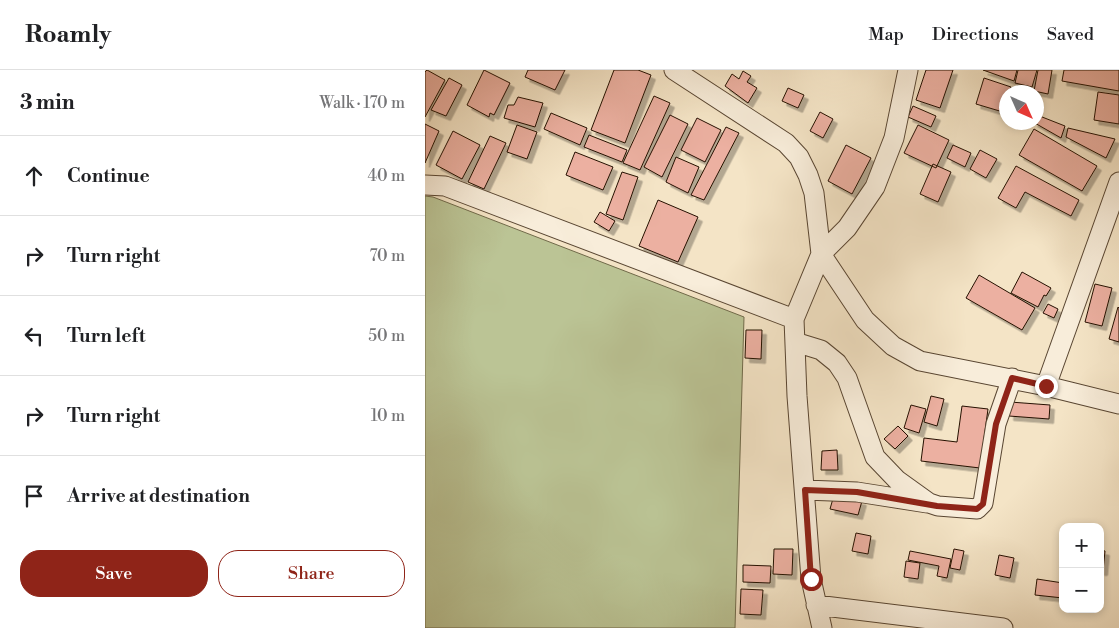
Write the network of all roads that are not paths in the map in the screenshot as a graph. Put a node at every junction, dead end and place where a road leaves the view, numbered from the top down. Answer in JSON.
{"nodes":[{"id":1,"x":674,"y":70,"type":"edge"},
{"id":2,"x":908,"y":70,"type":"edge"},
{"id":3,"x":1119,"y":182,"type":"edge"},
{"id":4,"x":425,"y":185,"type":"edge"},
{"id":5,"x":1115,"y":203,"type":"edge"},
{"id":6,"x":821,"y":254,"type":"junction"},
{"id":7,"x":794,"y":319,"type":"junction"},
{"id":8,"x":795,"y":342,"type":"junction"},
{"id":9,"x":1012,"y":378,"type":"junction"},
{"id":10,"x":1046,"y":386,"type":"junction"},
{"id":11,"x":1119,"y":404,"type":"edge"},
{"id":12,"x":805,"y":490,"type":"junction"},
{"id":13,"x":929,"y":504,"type":"junction"},
{"id":14,"x":817,"y":605,"type":"junction"},
{"id":15,"x":823,"y":628,"type":"edge"},
{"id":16,"x":1003,"y":628,"type":"edge"}],
"edges":[{"from":1,"to":6,"type":"street"},
{"from":2,"to":6,"type":"street"},
{"from":3,"to":5,"type":"street"},
{"from":4,"to":7,"type":"street"},
{"from":5,"to":10,"type":"street"},
{"from":6,"to":7,"type":"street"},
{"from":6,"to":9,"type":"street"},
{"from":7,"to":8,"type":"street"},
{"from":8,"to":12,"type":"street"},
{"from":8,"to":13,"type":"street"},
{"from":9,"to":10,"type":"street"},
{"from":9,"to":13,"type":"street"},
{"from":10,"to":11,"type":"street"},
{"from":12,"to":13,"type":"street"},
{"from":12,"to":14,"type":"street"},
{"from":14,"to":15,"type":"street"},
{"from":14,"to":16,"type":"street"}]}
